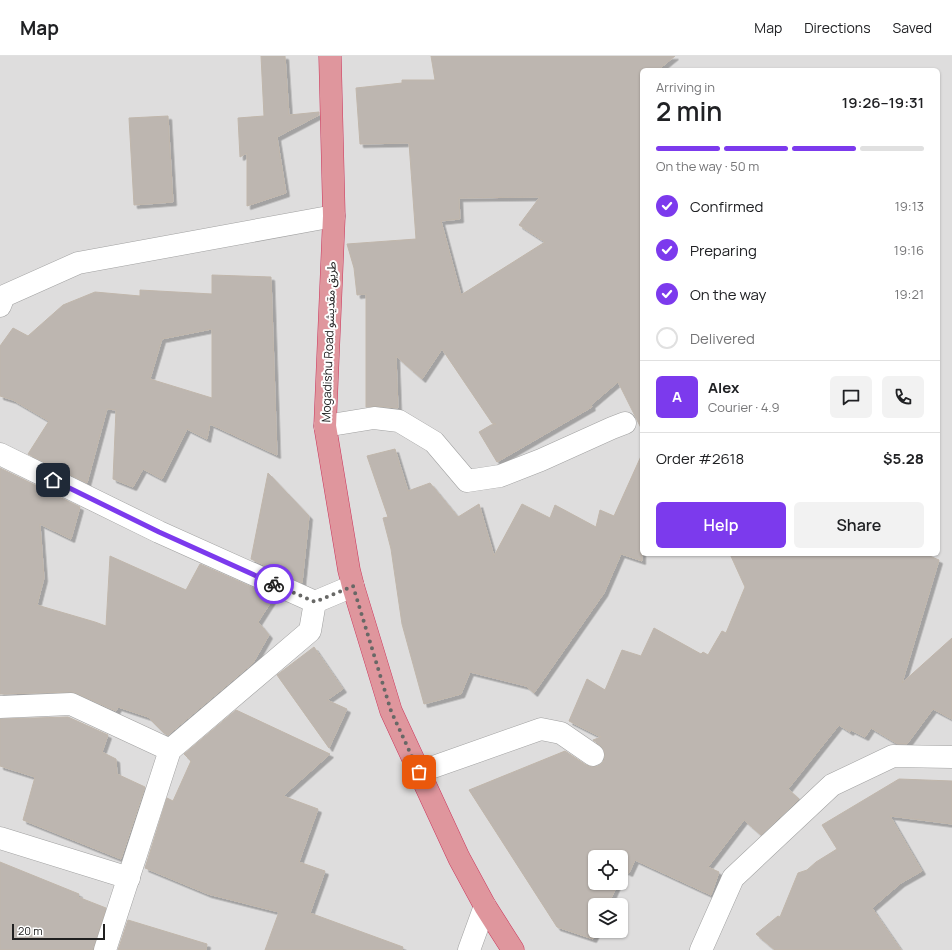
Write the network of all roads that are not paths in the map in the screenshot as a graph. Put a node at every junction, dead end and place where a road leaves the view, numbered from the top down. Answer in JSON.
{"nodes":[{"id":1,"x":330,"y":56,"type":"edge"},
{"id":2,"x":334,"y":216,"type":"junction"},
{"id":3,"x":0,"y":306,"type":"edge"},
{"id":4,"x":625,"y":423,"type":"dead end"},
{"id":5,"x":325,"y":426,"type":"junction"},
{"id":6,"x":0,"y":454,"type":"edge"},
{"id":7,"x":353,"y":586,"type":"junction"},
{"id":8,"x":315,"y":602,"type":"junction"},
{"id":9,"x":0,"y":707,"type":"edge"},
{"id":10,"x":170,"y":750,"type":"junction"},
{"id":11,"x":593,"y":755,"type":"dead end"},
{"id":12,"x":952,"y":757,"type":"edge"},
{"id":13,"x":419,"y":772,"type":"junction"},
{"id":14,"x":0,"y":838,"type":"edge"},
{"id":15,"x":129,"y":878,"type":"junction"},
{"id":16,"x":485,"y":906,"type":"junction"},
{"id":17,"x":105,"y":950,"type":"edge"},
{"id":18,"x":469,"y":950,"type":"edge"},
{"id":19,"x":513,"y":950,"type":"edge"},
{"id":20,"x":701,"y":950,"type":"edge"}],
"edges":[{"from":1,"to":2,"type":"highway","name":"Mogadishu Road طريق مقديشو"},
{"from":2,"to":3,"type":"street"},
{"from":2,"to":5,"type":"highway","name":"Mogadishu Road طريق مقديشو"},
{"from":4,"to":5,"type":"street"},
{"from":5,"to":7,"type":"highway","name":"Mogadishu Road طريق مقديشو"},
{"from":6,"to":8,"type":"street"},
{"from":7,"to":8,"type":"street"},
{"from":7,"to":13,"type":"highway","name":"Mogadishu Road طريق مقديشو"},
{"from":8,"to":10,"type":"street"},
{"from":9,"to":10,"type":"street"},
{"from":10,"to":15,"type":"street"},
{"from":11,"to":13,"type":"street"},
{"from":12,"to":20,"type":"street"},
{"from":13,"to":16,"type":"highway","name":"Mogadishu Road طريق مقديشو"},
{"from":14,"to":15,"type":"street"},
{"from":15,"to":17,"type":"street"},
{"from":16,"to":18,"type":"street"},
{"from":16,"to":19,"type":"highway","name":"Mogadishu Road طريق مقديشو"}]}
